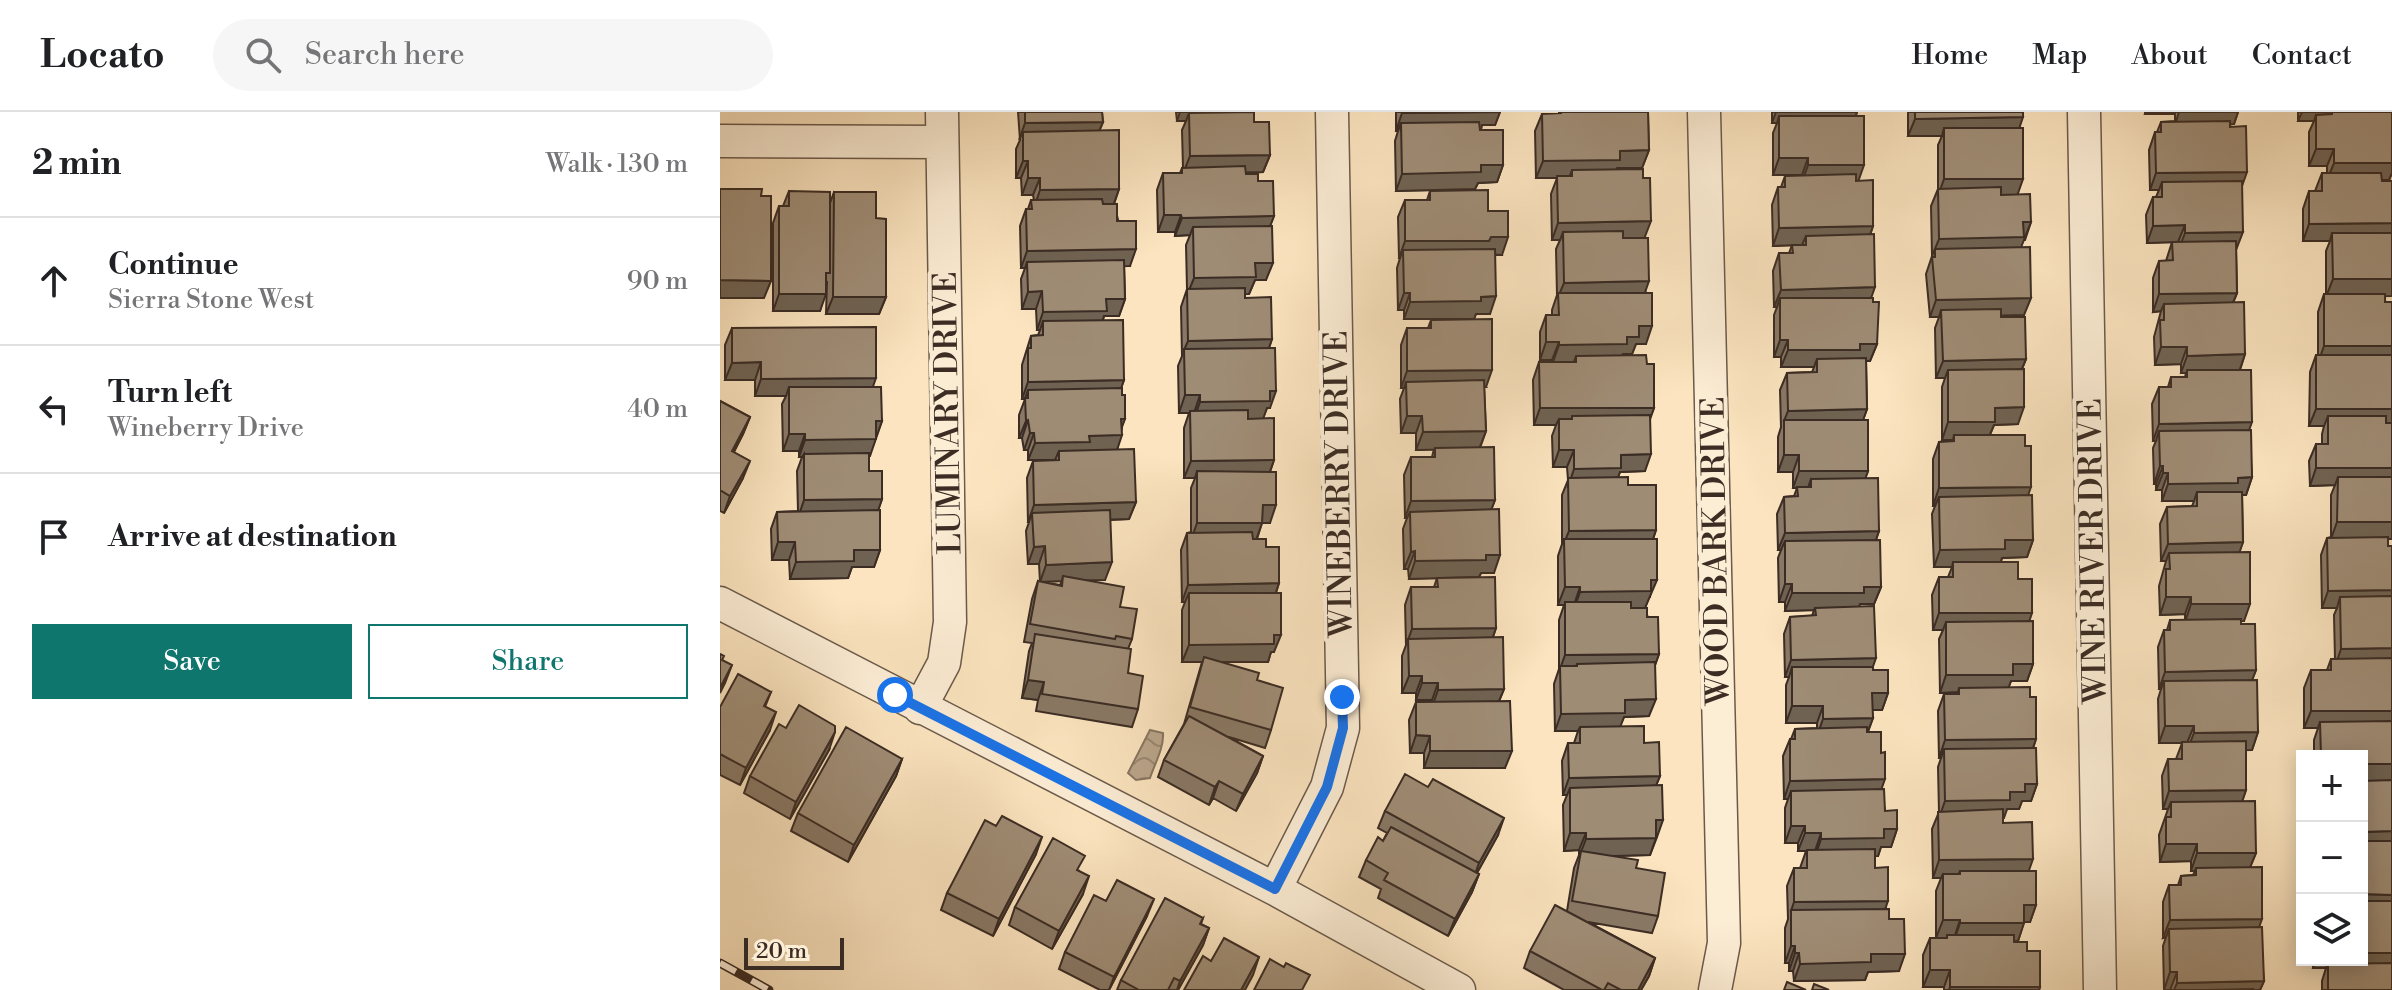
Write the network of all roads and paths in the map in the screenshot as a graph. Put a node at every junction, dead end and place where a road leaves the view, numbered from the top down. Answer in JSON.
{"nodes":[{"id":1,"x":1332,"y":112,"type":"edge"},
{"id":2,"x":1704,"y":112,"type":"edge"},
{"id":3,"x":2084,"y":112,"type":"edge"},
{"id":4,"x":942,"y":127,"type":"edge"},
{"id":5,"x":720,"y":141,"type":"edge"},
{"id":6,"x":720,"y":603,"type":"edge"},
{"id":7,"x":920,"y":708,"type":"junction"},
{"id":8,"x":1275,"y":889,"type":"junction"},
{"id":9,"x":1459,"y":990,"type":"edge"},
{"id":10,"x":1715,"y":990,"type":"edge"},
{"id":11,"x":2100,"y":990,"type":"edge"}],
"edges":[{"from":1,"to":8,"type":"street","name":"WINEBERRY DRIVE"},
{"from":2,"to":10,"type":"street","name":"WOOD BARK DRIVE"},
{"from":3,"to":11,"type":"street","name":"WINE RIVER DRIVE"},
{"from":4,"to":5,"type":"street"},
{"from":4,"to":7,"type":"street","name":"LUMINARY DRIVE"},
{"from":6,"to":7,"type":"street"},
{"from":7,"to":8,"type":"street"},
{"from":8,"to":9,"type":"street"}]}
